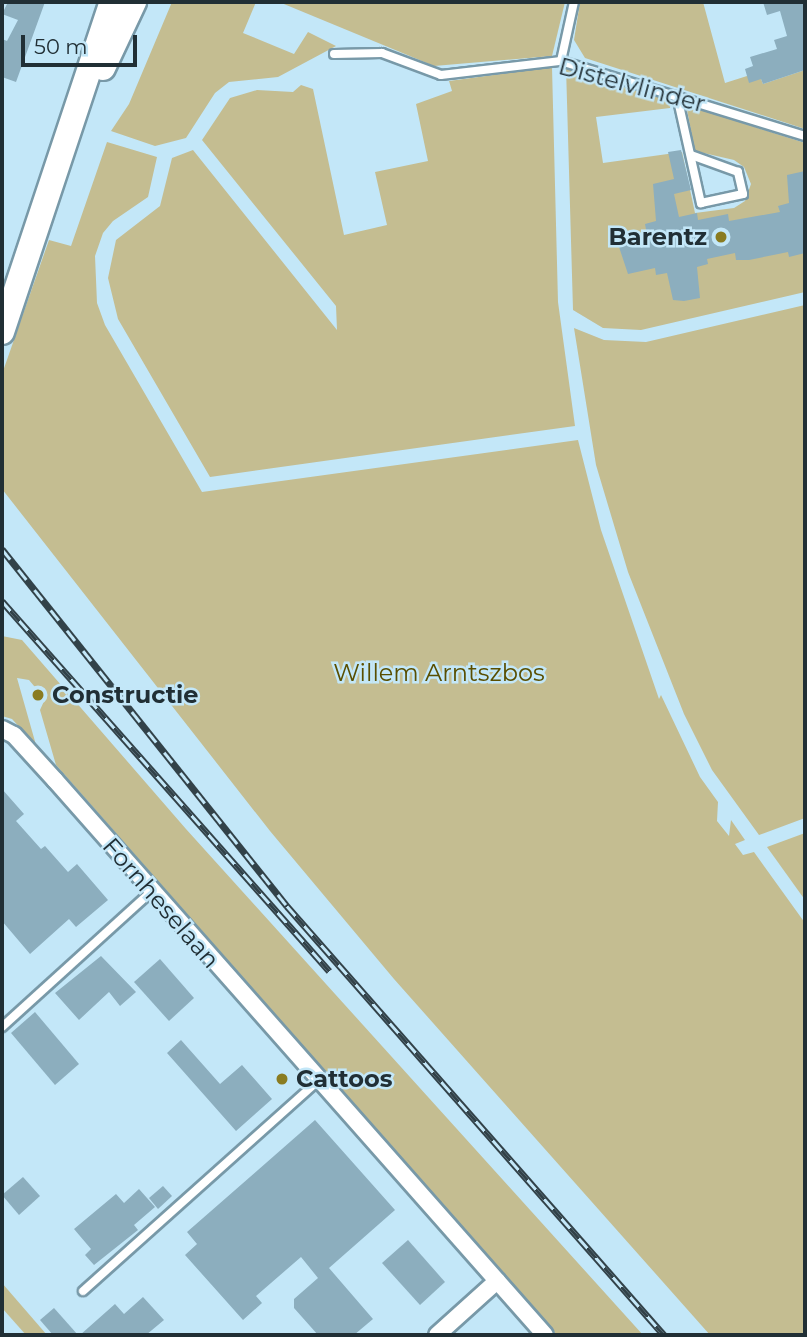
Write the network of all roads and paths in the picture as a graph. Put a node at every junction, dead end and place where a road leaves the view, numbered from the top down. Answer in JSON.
{"nodes":[{"id":1,"x":112,"y":2,"type":"edge"},
{"id":2,"x":134,"y":2,"type":"edge"},
{"id":3,"x":574,"y":2,"type":"edge"},
{"id":4,"x":334,"y":54,"type":"dead end"},
{"id":5,"x":561,"y":61,"type":"junction"},
{"id":6,"x":677,"y":96,"type":"junction"},
{"id":7,"x":805,"y":135,"type":"edge"},
{"id":8,"x":691,"y":155,"type":"junction"},
{"id":9,"x":35,"y":235,"type":"junction"},
{"id":10,"x":2,"y":332,"type":"edge"},
{"id":11,"x":2,"y":729,"type":"edge"},
{"id":12,"x":151,"y":892,"type":"junction"},
{"id":13,"x":2,"y":1027,"type":"edge"},
{"id":14,"x":318,"y":1080,"type":"junction"},
{"id":15,"x":497,"y":1281,"type":"junction"},
{"id":16,"x":83,"y":1291,"type":"dead end"},
{"id":17,"x":437,"y":1335,"type":"edge"},
{"id":18,"x":545,"y":1335,"type":"edge"}],
"edges":[{"from":1,"to":9,"type":"main road"},
{"from":2,"to":9,"type":"main road"},
{"from":3,"to":5,"type":"lane"},
{"from":4,"to":5,"type":"lane","name":"Distelvlinder"},
{"from":5,"to":6,"type":"lane","name":"Distelvlinder"},
{"from":6,"to":7,"type":"lane","name":"Distelvlinder"},
{"from":6,"to":8,"type":"lane"},
{"from":8,"to":8,"type":"lane"},
{"from":9,"to":10,"type":"main road"},
{"from":11,"to":12,"type":"street","name":"Fornheselaan"},
{"from":12,"to":13,"type":"lane"},
{"from":12,"to":14,"type":"street","name":"Fornheselaan"},
{"from":14,"to":15,"type":"street","name":"Fornheselaan"},
{"from":14,"to":16,"type":"lane"},
{"from":15,"to":17,"type":"street"},
{"from":15,"to":18,"type":"street","name":"Fornheselaan"}]}
